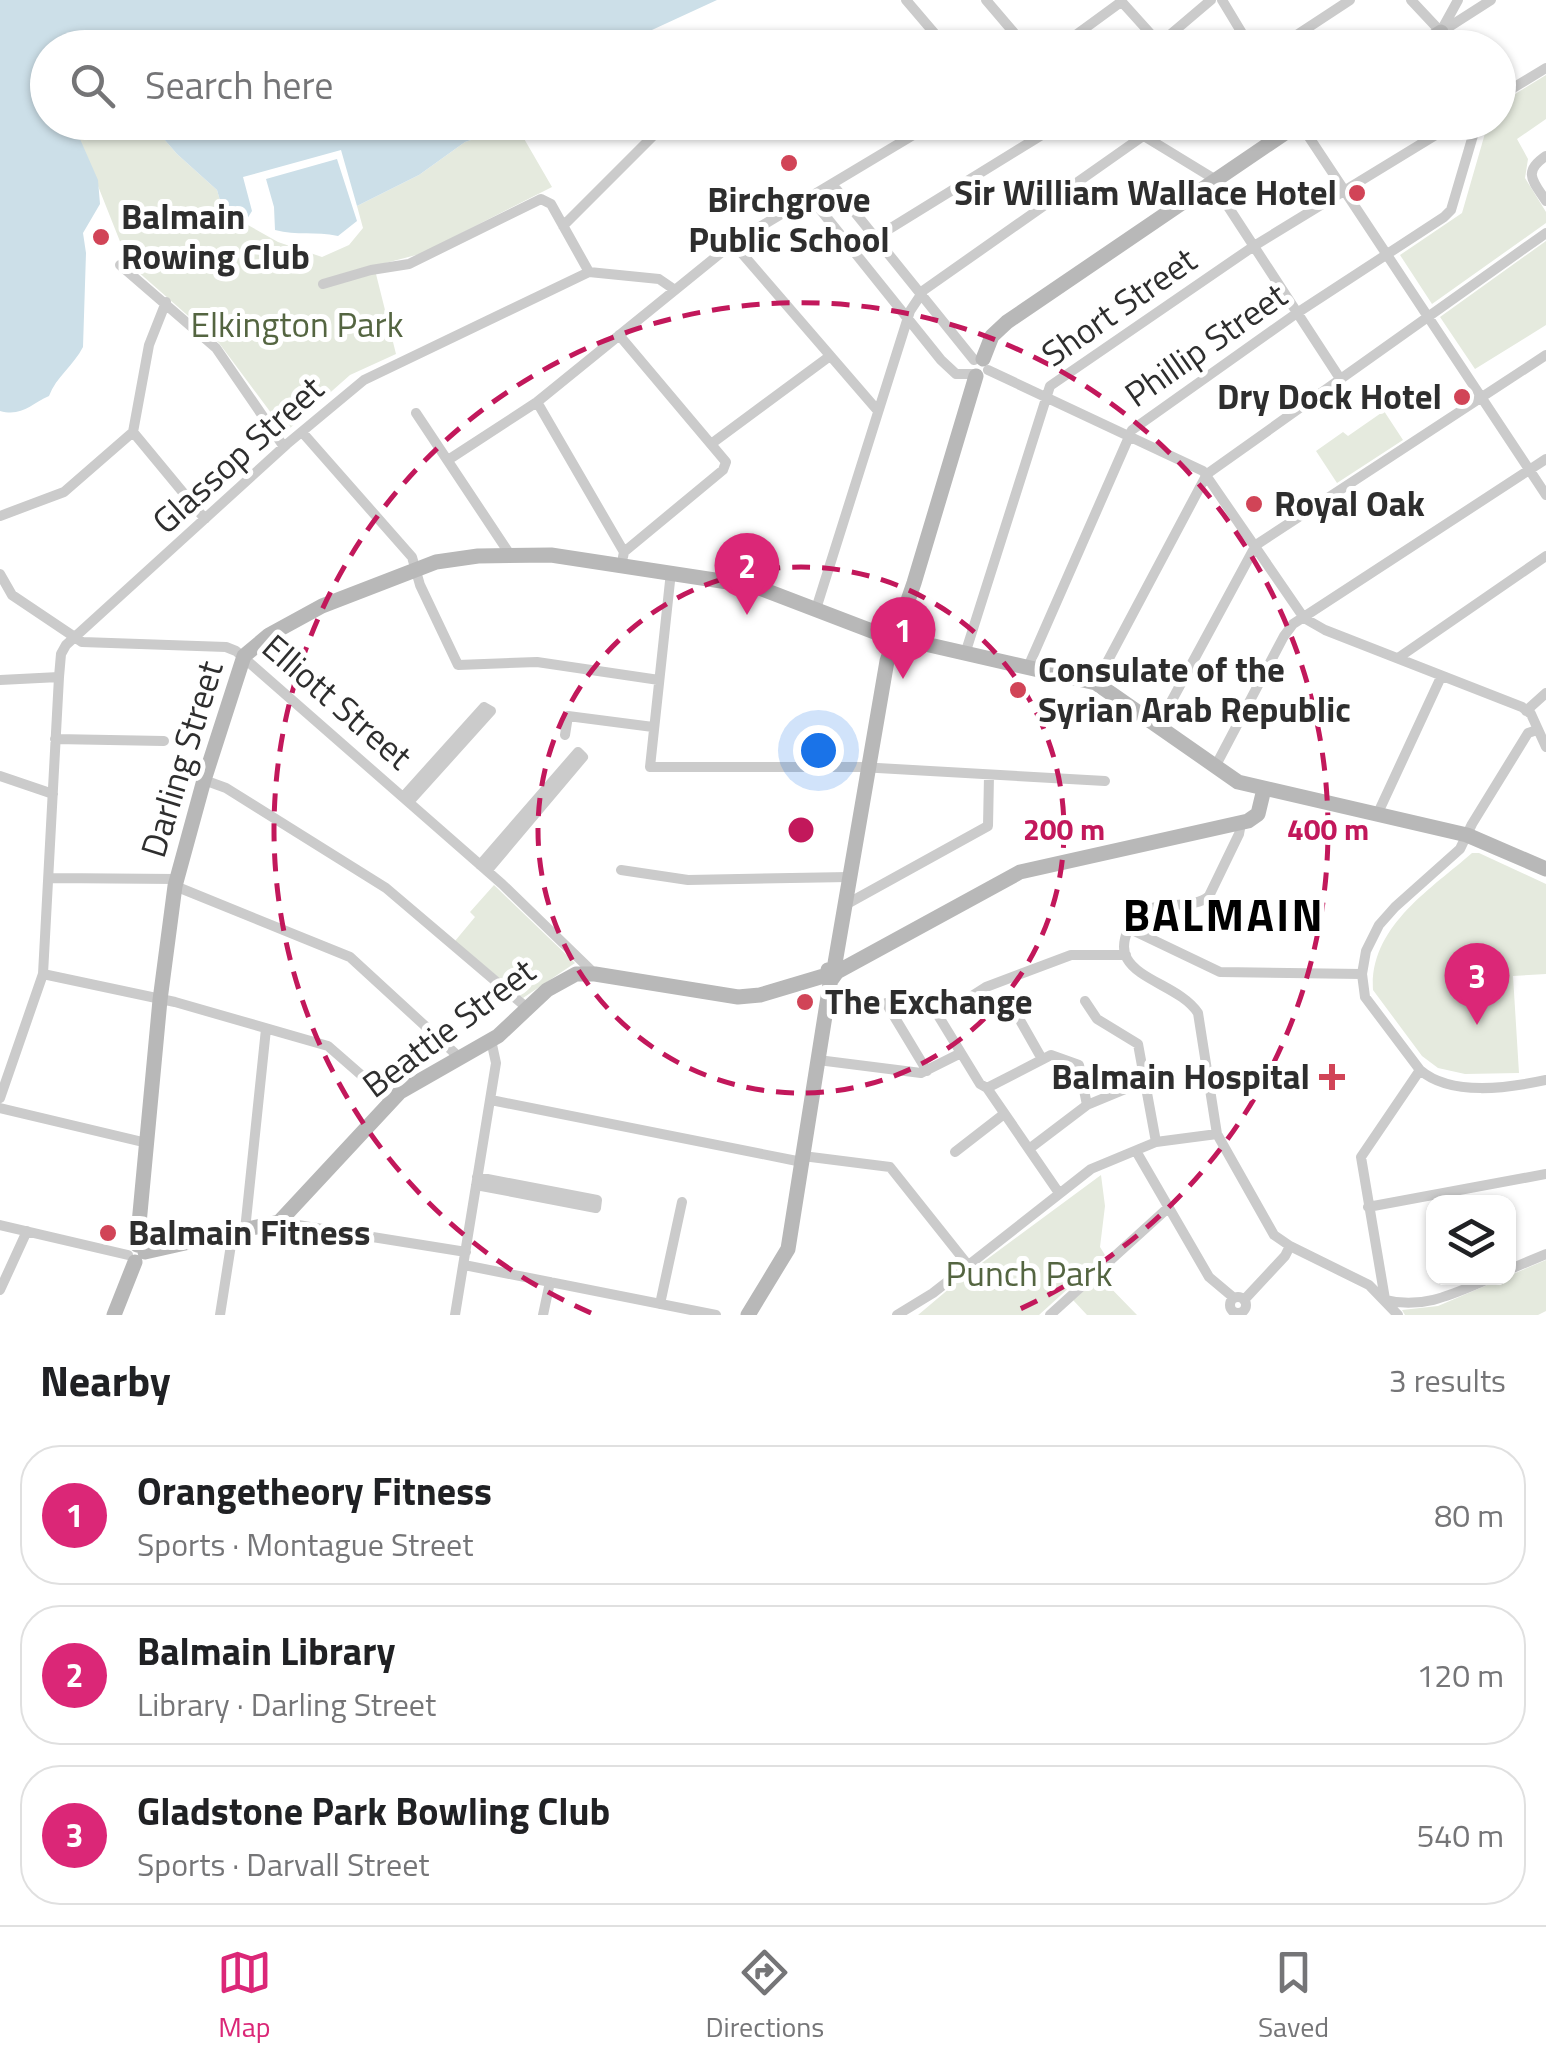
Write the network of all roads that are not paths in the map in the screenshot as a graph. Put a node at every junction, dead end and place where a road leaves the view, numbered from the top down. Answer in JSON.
{"nodes":[{"id":1,"x":906,"y":0,"type":"edge"},
{"id":2,"x":986,"y":0,"type":"edge"},
{"id":3,"x":1211,"y":0,"type":"edge"},
{"id":4,"x":1222,"y":0,"type":"edge"},
{"id":5,"x":1350,"y":0,"type":"edge"},
{"id":6,"x":1410,"y":0,"type":"edge"},
{"id":7,"x":1491,"y":0,"type":"edge"},
{"id":8,"x":1120,"y":1,"type":"edge"},
{"id":9,"x":1456,"y":4,"type":"edge"},
{"id":10,"x":1462,"y":18,"type":"junction"},
{"id":11,"x":931,"y":30,"type":"edge"},
{"id":12,"x":1012,"y":30,"type":"edge"},
{"id":13,"x":1082,"y":30,"type":"edge"},
{"id":14,"x":1145,"y":30,"type":"edge"},
{"id":15,"x":1176,"y":30,"type":"edge"},
{"id":16,"x":1240,"y":30,"type":"edge"},
{"id":17,"x":1304,"y":30,"type":"edge"},
{"id":18,"x":1432,"y":30,"type":"edge"},
{"id":19,"x":1443,"y":30,"type":"edge"},
{"id":20,"x":1448,"y":30,"type":"edge"},
{"id":21,"x":1546,"y":68,"type":"edge"},
{"id":22,"x":1516,"y":87,"type":"edge"},
{"id":23,"x":649,"y":140,"type":"edge"},
{"id":24,"x":905,"y":140,"type":"edge"},
{"id":25,"x":1033,"y":140,"type":"edge"},
{"id":26,"x":1137,"y":140,"type":"edge"},
{"id":27,"x":1149,"y":140,"type":"edge"},
{"id":28,"x":1311,"y":140,"type":"edge"},
{"id":29,"x":1428,"y":140,"type":"edge"},
{"id":30,"x":1472,"y":140,"type":"edge"},
{"id":31,"x":1272,"y":141,"type":"edge"},
{"id":32,"x":1546,"y":156,"type":"edge"},
{"id":33,"x":1214,"y":181,"type":"junction"},
{"id":34,"x":832,"y":184,"type":"junction"},
{"id":35,"x":1344,"y":192,"type":"junction"},
{"id":36,"x":810,"y":198,"type":"junction"},
{"id":37,"x":1546,"y":201,"type":"edge"},
{"id":38,"x":563,"y":226,"type":"junction"},
{"id":39,"x":1546,"y":233,"type":"edge"},
{"id":40,"x":874,"y":237,"type":"junction"},
{"id":41,"x":733,"y":243,"type":"junction"},
{"id":42,"x":1254,"y":246,"type":"junction"},
{"id":43,"x":852,"y":252,"type":"junction"},
{"id":44,"x":1385,"y":254,"type":"junction"},
{"id":45,"x":120,"y":265,"type":"dead end"},
{"id":46,"x":589,"y":272,"type":"junction"},
{"id":47,"x":322,"y":284,"type":"dead end"},
{"id":48,"x":675,"y":290,"type":"junction"},
{"id":49,"x":922,"y":295,"type":"junction"},
{"id":50,"x":166,"y":302,"type":"junction"},
{"id":51,"x":1298,"y":313,"type":"junction"},
{"id":52,"x":1428,"y":319,"type":"junction"},
{"id":53,"x":908,"y":320,"type":"junction"},
{"id":54,"x":619,"y":335,"type":"junction"},
{"id":55,"x":1546,"y":355,"type":"edge"},
{"id":56,"x":830,"y":356,"type":"junction"},
{"id":57,"x":979,"y":368,"type":"junction"},
{"id":58,"x":1341,"y":380,"type":"junction"},
{"id":59,"x":1045,"y":396,"type":"junction"},
{"id":60,"x":1480,"y":398,"type":"junction"},
{"id":61,"x":536,"y":402,"type":"junction"},
{"id":62,"x":878,"y":410,"type":"junction"},
{"id":63,"x":416,"y":413,"type":"dead end"},
{"id":64,"x":133,"y":432,"type":"junction"},
{"id":65,"x":302,"y":432,"type":"junction"},
{"id":66,"x":1128,"y":436,"type":"junction"},
{"id":67,"x":711,"y":444,"type":"junction"},
{"id":68,"x":284,"y":447,"type":"junction"},
{"id":69,"x":1546,"y":459,"type":"edge"},
{"id":70,"x":448,"y":460,"type":"junction"},
{"id":71,"x":1530,"y":470,"type":"junction"},
{"id":72,"x":1207,"y":474,"type":"junction"},
{"id":73,"x":1546,"y":495,"type":"edge"},
{"id":74,"x":0,"y":516,"type":"edge"},
{"id":75,"x":205,"y":519,"type":"junction"},
{"id":76,"x":1256,"y":545,"type":"junction"},
{"id":77,"x":511,"y":556,"type":"junction"},
{"id":78,"x":1546,"y":556,"type":"edge"},
{"id":79,"x":623,"y":559,"type":"junction"},
{"id":80,"x":414,"y":568,"type":"junction"},
{"id":81,"x":671,"y":572,"type":"junction"},
{"id":82,"x":0,"y":574,"type":"edge"},
{"id":83,"x":816,"y":609,"type":"junction"},
{"id":84,"x":1304,"y":618,"type":"junction"},
{"id":85,"x":74,"y":637,"type":"junction"},
{"id":86,"x":895,"y":638,"type":"junction"},
{"id":87,"x":966,"y":654,"type":"junction"},
{"id":88,"x":244,"y":656,"type":"junction"},
{"id":89,"x":1398,"y":658,"type":"junction"},
{"id":90,"x":1028,"y":667,"type":"junction"},
{"id":91,"x":58,"y":677,"type":"junction"},
{"id":92,"x":1442,"y":677,"type":"junction"},
{"id":93,"x":0,"y":680,"type":"edge"},
{"id":94,"x":658,"y":680,"type":"junction"},
{"id":95,"x":1096,"y":682,"type":"junction"},
{"id":96,"x":1546,"y":693,"type":"edge"},
{"id":97,"x":1526,"y":712,"type":"junction"},
{"id":98,"x":1158,"y":726,"type":"junction"},
{"id":99,"x":654,"y":728,"type":"junction"},
{"id":100,"x":1536,"y":730,"type":"junction"},
{"id":101,"x":565,"y":735,"type":"dead end"},
{"id":102,"x":56,"y":739,"type":"junction"},
{"id":103,"x":460,"y":739,"type":"dead end"},
{"id":104,"x":164,"y":741,"type":"dead end"},
{"id":105,"x":1546,"y":747,"type":"edge"},
{"id":106,"x":1215,"y":767,"type":"junction"},
{"id":107,"x":868,"y":768,"type":"junction"},
{"id":108,"x":0,"y":776,"type":"edge"},
{"id":109,"x":989,"y":776,"type":"junction"},
{"id":110,"x":204,"y":780,"type":"junction"},
{"id":111,"x":1106,"y":781,"type":"dead end"},
{"id":112,"x":557,"y":782,"type":"dead end"},
{"id":113,"x":1264,"y":789,"type":"junction"},
{"id":114,"x":53,"y":794,"type":"junction"},
{"id":115,"x":406,"y":799,"type":"junction"},
{"id":116,"x":1377,"y":815,"type":"junction"},
{"id":117,"x":1241,"y":823,"type":"junction"},
{"id":118,"x":1467,"y":835,"type":"junction"},
{"id":119,"x":484,"y":868,"type":"junction"},
{"id":120,"x":1546,"y":869,"type":"edge"},
{"id":121,"x":622,"y":870,"type":"dead end"},
{"id":122,"x":849,"y":876,"type":"junction"},
{"id":123,"x":49,"y":878,"type":"junction"},
{"id":124,"x":176,"y":882,"type":"junction"},
{"id":125,"x":844,"y":905,"type":"junction"},
{"id":126,"x":1128,"y":928,"type":"junction"},
{"id":127,"x":1126,"y":955,"type":"junction"},
{"id":128,"x":43,"y":974,"type":"junction"},
{"id":129,"x":595,"y":974,"type":"junction"},
{"id":130,"x":832,"y":974,"type":"junction"},
{"id":131,"x":1362,"y":974,"type":"junction"},
{"id":132,"x":160,"y":1000,"type":"junction"},
{"id":133,"x":1085,"y":1001,"type":"dead end"},
{"id":134,"x":886,"y":1003,"type":"dead end"},
{"id":135,"x":526,"y":1007,"type":"junction"},
{"id":136,"x":1021,"y":1022,"type":"dead end"},
{"id":137,"x":266,"y":1029,"type":"junction"},
{"id":138,"x":491,"y":1040,"type":"junction"},
{"id":139,"x":961,"y":1053,"type":"junction"},
{"id":140,"x":1046,"y":1057,"type":"junction"},
{"id":141,"x":460,"y":1058,"type":"junction"},
{"id":142,"x":818,"y":1060,"type":"junction"},
{"id":143,"x":1420,"y":1070,"type":"junction"},
{"id":144,"x":927,"y":1072,"type":"junction"},
{"id":145,"x":1546,"y":1080,"type":"edge"},
{"id":146,"x":1145,"y":1082,"type":"junction"},
{"id":147,"x":987,"y":1088,"type":"junction"},
{"id":148,"x":0,"y":1098,"type":"edge"},
{"id":149,"x":490,"y":1100,"type":"junction"},
{"id":150,"x":391,"y":1102,"type":"junction"},
{"id":151,"x":1087,"y":1105,"type":"junction"},
{"id":152,"x":0,"y":1108,"type":"edge"},
{"id":153,"x":1004,"y":1114,"type":"junction"},
{"id":154,"x":1218,"y":1134,"type":"junction"},
{"id":155,"x":1156,"y":1142,"type":"junction"},
{"id":156,"x":147,"y":1143,"type":"junction"},
{"id":157,"x":1029,"y":1149,"type":"junction"},
{"id":158,"x":1136,"y":1151,"type":"junction"},
{"id":159,"x":955,"y":1152,"type":"dead end"},
{"id":160,"x":803,"y":1159,"type":"junction"},
{"id":161,"x":1546,"y":1174,"type":"edge"},
{"id":162,"x":477,"y":1181,"type":"junction"},
{"id":163,"x":1059,"y":1193,"type":"junction"},
{"id":164,"x":540,"y":1194,"type":"dead end"},
{"id":165,"x":682,"y":1202,"type":"dead end"},
{"id":166,"x":1169,"y":1206,"type":"junction"},
{"id":167,"x":1368,"y":1207,"type":"junction"},
{"id":168,"x":279,"y":1222,"type":"junction"},
{"id":169,"x":0,"y":1225,"type":"edge"},
{"id":170,"x":239,"y":1231,"type":"junction"},
{"id":171,"x":27,"y":1232,"type":"junction"},
{"id":172,"x":1290,"y":1246,"type":"junction"},
{"id":173,"x":466,"y":1252,"type":"junction"},
{"id":174,"x":136,"y":1253,"type":"junction"},
{"id":175,"x":1546,"y":1254,"type":"edge"},
{"id":176,"x":968,"y":1265,"type":"junction"},
{"id":177,"x":464,"y":1266,"type":"junction"},
{"id":178,"x":1516,"y":1267,"type":"edge"},
{"id":179,"x":550,"y":1282,"type":"junction"},
{"id":180,"x":1474,"y":1285,"type":"edge"},
{"id":181,"x":0,"y":1290,"type":"edge"},
{"id":182,"x":1385,"y":1300,"type":"junction"},
{"id":183,"x":660,"y":1304,"type":"junction"},
{"id":184,"x":1238,"y":1308,"type":"edge"},
{"id":185,"x":905,"y":1313,"type":"edge"},
{"id":186,"x":114,"y":1315,"type":"edge"},
{"id":187,"x":220,"y":1315,"type":"edge"},
{"id":188,"x":455,"y":1315,"type":"edge"},
{"id":189,"x":543,"y":1315,"type":"edge"},
{"id":190,"x":716,"y":1315,"type":"edge"},
{"id":191,"x":748,"y":1315,"type":"edge"},
{"id":192,"x":1050,"y":1315,"type":"edge"},
{"id":193,"x":1398,"y":1315,"type":"edge"}],
"edges":[{"from":1,"to":11,"type":"street"},
{"from":2,"to":12,"type":"street"},
{"from":3,"to":15,"type":"street"},
{"from":4,"to":16,"type":"street"},
{"from":5,"to":17,"type":"street"},
{"from":6,"to":18,"type":"street"},
{"from":7,"to":10,"type":"street"},
{"from":8,"to":13,"type":"street"},
{"from":8,"to":14,"type":"street"},
{"from":9,"to":10,"type":"street"},
{"from":9,"to":19,"type":"street"},
{"from":10,"to":20,"type":"street"},
{"from":21,"to":22,"type":"street"},
{"from":23,"to":38,"type":"street"},
{"from":24,"to":34,"type":"street"},
{"from":25,"to":40,"type":"street"},
{"from":26,"to":49,"type":"street"},
{"from":27,"to":33,"type":"street"},
{"from":28,"to":35,"type":"street"},
{"from":29,"to":35,"type":"street","name":"Short Street"},
{"from":30,"to":44,"type":"street","name":"Phillip Street"},
{"from":31,"to":33,"type":"street"},
{"from":32,"to":37,"type":"street"},
{"from":33,"to":42,"type":"street"},
{"from":33,"to":57,"type":"street"},
{"from":34,"to":36,"type":"street"},
{"from":34,"to":40,"type":"street"},
{"from":35,"to":42,"type":"street","name":"Short Street"},
{"from":35,"to":44,"type":"street"},
{"from":36,"to":41,"type":"street"},
{"from":36,"to":43,"type":"street"},
{"from":38,"to":46,"type":"street"},
{"from":38,"to":47,"type":"street"},
{"from":39,"to":52,"type":"street"},
{"from":40,"to":43,"type":"street"},
{"from":40,"to":49,"type":"street"},
{"from":41,"to":48,"type":"street"},
{"from":41,"to":56,"type":"street"},
{"from":42,"to":51,"type":"street"},
{"from":42,"to":59,"type":"street","name":"Short Street"},
{"from":43,"to":53,"type":"street"},
{"from":44,"to":51,"type":"street","name":"Phillip Street"},
{"from":44,"to":52,"type":"street"},
{"from":45,"to":50,"type":"street"},
{"from":46,"to":48,"type":"street"},
{"from":46,"to":65,"type":"street","name":"Glassop Street"},
{"from":48,"to":54,"type":"street"},
{"from":49,"to":53,"type":"street"},
{"from":49,"to":57,"type":"street"},
{"from":50,"to":64,"type":"street"},
{"from":50,"to":68,"type":"street"},
{"from":51,"to":58,"type":"street"},
{"from":51,"to":66,"type":"street","name":"Phillip Street"},
{"from":52,"to":58,"type":"street"},
{"from":52,"to":60,"type":"street"},
{"from":53,"to":57,"type":"street"},
{"from":53,"to":62,"type":"street"},
{"from":54,"to":61,"type":"street"},
{"from":54,"to":67,"type":"street"},
{"from":55,"to":60,"type":"street"},
{"from":56,"to":62,"type":"street"},
{"from":56,"to":67,"type":"street"},
{"from":57,"to":59,"type":"street"},
{"from":57,"to":86,"type":"street"},
{"from":58,"to":72,"type":"street"},
{"from":59,"to":66,"type":"street"},
{"from":59,"to":87,"type":"street","name":"Short Street"},
{"from":60,"to":71,"type":"street"},
{"from":60,"to":76,"type":"street"},
{"from":61,"to":70,"type":"street"},
{"from":61,"to":79,"type":"street"},
{"from":62,"to":83,"type":"street"},
{"from":63,"to":70,"type":"street"},
{"from":64,"to":74,"type":"street"},
{"from":64,"to":75,"type":"street"},
{"from":65,"to":68,"type":"street","name":"Glassop Street"},
{"from":65,"to":80,"type":"street"},
{"from":66,"to":72,"type":"street"},
{"from":66,"to":90,"type":"street","name":"Phillip Street"},
{"from":67,"to":79,"type":"street"},
{"from":68,"to":75,"type":"street","name":"Glassop Street"},
{"from":69,"to":71,"type":"street"},
{"from":70,"to":77,"type":"street"},
{"from":71,"to":73,"type":"street"},
{"from":71,"to":84,"type":"street"},
{"from":72,"to":76,"type":"street"},
{"from":72,"to":95,"type":"street"},
{"from":75,"to":85,"type":"street","name":"Glassop Street"},
{"from":76,"to":84,"type":"street"},
{"from":76,"to":98,"type":"street"},
{"from":77,"to":79,"type":"street","name":"Darling Street"},
{"from":77,"to":80,"type":"street","name":"Darling Street"},
{"from":78,"to":89,"type":"street"},
{"from":79,"to":81,"type":"street","name":"Darling Street"},
{"from":80,"to":88,"type":"street","name":"Darling Street"},
{"from":80,"to":94,"type":"street"},
{"from":81,"to":83,"type":"street","name":"Darling Street"},
{"from":81,"to":94,"type":"street"},
{"from":82,"to":85,"type":"street","name":"Elliott Street"},
{"from":83,"to":86,"type":"street","name":"Darling Street"},
{"from":84,"to":89,"type":"street"},
{"from":84,"to":106,"type":"street"},
{"from":85,"to":88,"type":"street","name":"Elliott Street"},
{"from":85,"to":91,"type":"street"},
{"from":86,"to":87,"type":"street","name":"Darling Street"},
{"from":86,"to":107,"type":"street"},
{"from":87,"to":90,"type":"street","name":"Darling Street"},
{"from":88,"to":110,"type":"street","name":"Darling Street"},
{"from":88,"to":115,"type":"street","name":"Elliott Street"},
{"from":89,"to":92,"type":"street"},
{"from":90,"to":95,"type":"street","name":"Darling Street"},
{"from":91,"to":93,"type":"street"},
{"from":91,"to":102,"type":"street"},
{"from":92,"to":97,"type":"street"},
{"from":92,"to":116,"type":"street"},
{"from":94,"to":99,"type":"street"},
{"from":95,"to":98,"type":"street","name":"Darling Street"},
{"from":96,"to":97,"type":"street"},
{"from":97,"to":100,"type":"street"},
{"from":98,"to":106,"type":"street","name":"Darling Street"},
{"from":99,"to":101,"type":"street"},
{"from":99,"to":107,"type":"street"},
{"from":100,"to":105,"type":"street"},
{"from":100,"to":118,"type":"street"},
{"from":102,"to":104,"type":"street"},
{"from":102,"to":114,"type":"street"},
{"from":103,"to":115,"type":"street"},
{"from":106,"to":113,"type":"street","name":"Darling Street"},
{"from":107,"to":109,"type":"street"},
{"from":107,"to":122,"type":"street"},
{"from":108,"to":114,"type":"street"},
{"from":109,"to":111,"type":"street"},
{"from":109,"to":125,"type":"street"},
{"from":110,"to":124,"type":"street","name":"Darling Street"},
{"from":110,"to":135,"type":"street"},
{"from":112,"to":119,"type":"street"},
{"from":113,"to":116,"type":"street","name":"Darling Street"},
{"from":113,"to":117,"type":"street"},
{"from":114,"to":123,"type":"street"},
{"from":115,"to":119,"type":"street","name":"Elliott Street"},
{"from":116,"to":118,"type":"street","name":"Darling Street"},
{"from":117,"to":126,"type":"street"},
{"from":117,"to":130,"type":"street","name":"Beattie Street"},
{"from":118,"to":120,"type":"street","name":"Darling Street"},
{"from":118,"to":131,"type":"street"},
{"from":119,"to":129,"type":"street","name":"Elliott Street"},
{"from":121,"to":122,"type":"street"},
{"from":122,"to":125,"type":"street"},
{"from":123,"to":124,"type":"street"},
{"from":123,"to":128,"type":"street"},
{"from":124,"to":132,"type":"street","name":"Darling Street"},
{"from":124,"to":141,"type":"street"},
{"from":125,"to":130,"type":"street"},
{"from":126,"to":127,"type":"street"},
{"from":126,"to":131,"type":"street"},
{"from":127,"to":139,"type":"street"},
{"from":127,"to":154,"type":"street"},
{"from":128,"to":132,"type":"street"},
{"from":128,"to":148,"type":"street"},
{"from":129,"to":130,"type":"street","name":"Beattie Street"},
{"from":129,"to":135,"type":"street","name":"Beattie Street"},
{"from":130,"to":142,"type":"street"},
{"from":131,"to":143,"type":"street"},
{"from":132,"to":137,"type":"street"},
{"from":132,"to":156,"type":"street","name":"Darling Street"},
{"from":133,"to":146,"type":"street"},
{"from":134,"to":144,"type":"street"},
{"from":135,"to":138,"type":"street","name":"Beattie Street"},
{"from":136,"to":140,"type":"street"},
{"from":137,"to":150,"type":"street"},
{"from":137,"to":170,"type":"street"},
{"from":138,"to":141,"type":"street","name":"Beattie Street"},
{"from":138,"to":149,"type":"street"},
{"from":139,"to":144,"type":"street"},
{"from":139,"to":147,"type":"street"},
{"from":140,"to":147,"type":"street"},
{"from":140,"to":151,"type":"street"},
{"from":141,"to":150,"type":"street","name":"Beattie Street"},
{"from":142,"to":144,"type":"street"},
{"from":142,"to":160,"type":"street"},
{"from":143,"to":145,"type":"street"},
{"from":143,"to":167,"type":"street"},
{"from":146,"to":151,"type":"street"},
{"from":146,"to":155,"type":"street"},
{"from":147,"to":153,"type":"street"},
{"from":149,"to":160,"type":"street"},
{"from":149,"to":162,"type":"street"},
{"from":150,"to":168,"type":"street","name":"Beattie Street"},
{"from":151,"to":157,"type":"street"},
{"from":152,"to":156,"type":"street"},
{"from":153,"to":157,"type":"street"},
{"from":153,"to":159,"type":"street"},
{"from":154,"to":155,"type":"street"},
{"from":154,"to":172,"type":"street"},
{"from":155,"to":158,"type":"street"},
{"from":156,"to":174,"type":"street","name":"Darling Street"},
{"from":157,"to":163,"type":"street"},
{"from":158,"to":163,"type":"street"},
{"from":158,"to":166,"type":"street"},
{"from":160,"to":176,"type":"street"},
{"from":160,"to":191,"type":"street"},
{"from":161,"to":167,"type":"street"},
{"from":162,"to":164,"type":"street"},
{"from":162,"to":173,"type":"street"},
{"from":163,"to":176,"type":"street"},
{"from":165,"to":183,"type":"street"},
{"from":166,"to":184,"type":"street"},
{"from":166,"to":192,"type":"street"},
{"from":167,"to":182,"type":"street"},
{"from":168,"to":170,"type":"street"},
{"from":168,"to":173,"type":"street"},
{"from":169,"to":171,"type":"street"},
{"from":170,"to":174,"type":"street"},
{"from":170,"to":187,"type":"street"},
{"from":171,"to":174,"type":"street"},
{"from":171,"to":181,"type":"street"},
{"from":172,"to":182,"type":"street"},
{"from":172,"to":184,"type":"street"},
{"from":173,"to":177,"type":"street"},
{"from":174,"to":186,"type":"street","name":"Darling Street"},
{"from":175,"to":178,"type":"street"},
{"from":176,"to":185,"type":"street"},
{"from":177,"to":179,"type":"street"},
{"from":177,"to":188,"type":"street"},
{"from":179,"to":183,"type":"street"},
{"from":179,"to":189,"type":"street"},
{"from":180,"to":182,"type":"street"},
{"from":182,"to":193,"type":"street"},
{"from":183,"to":190,"type":"street"}]}
